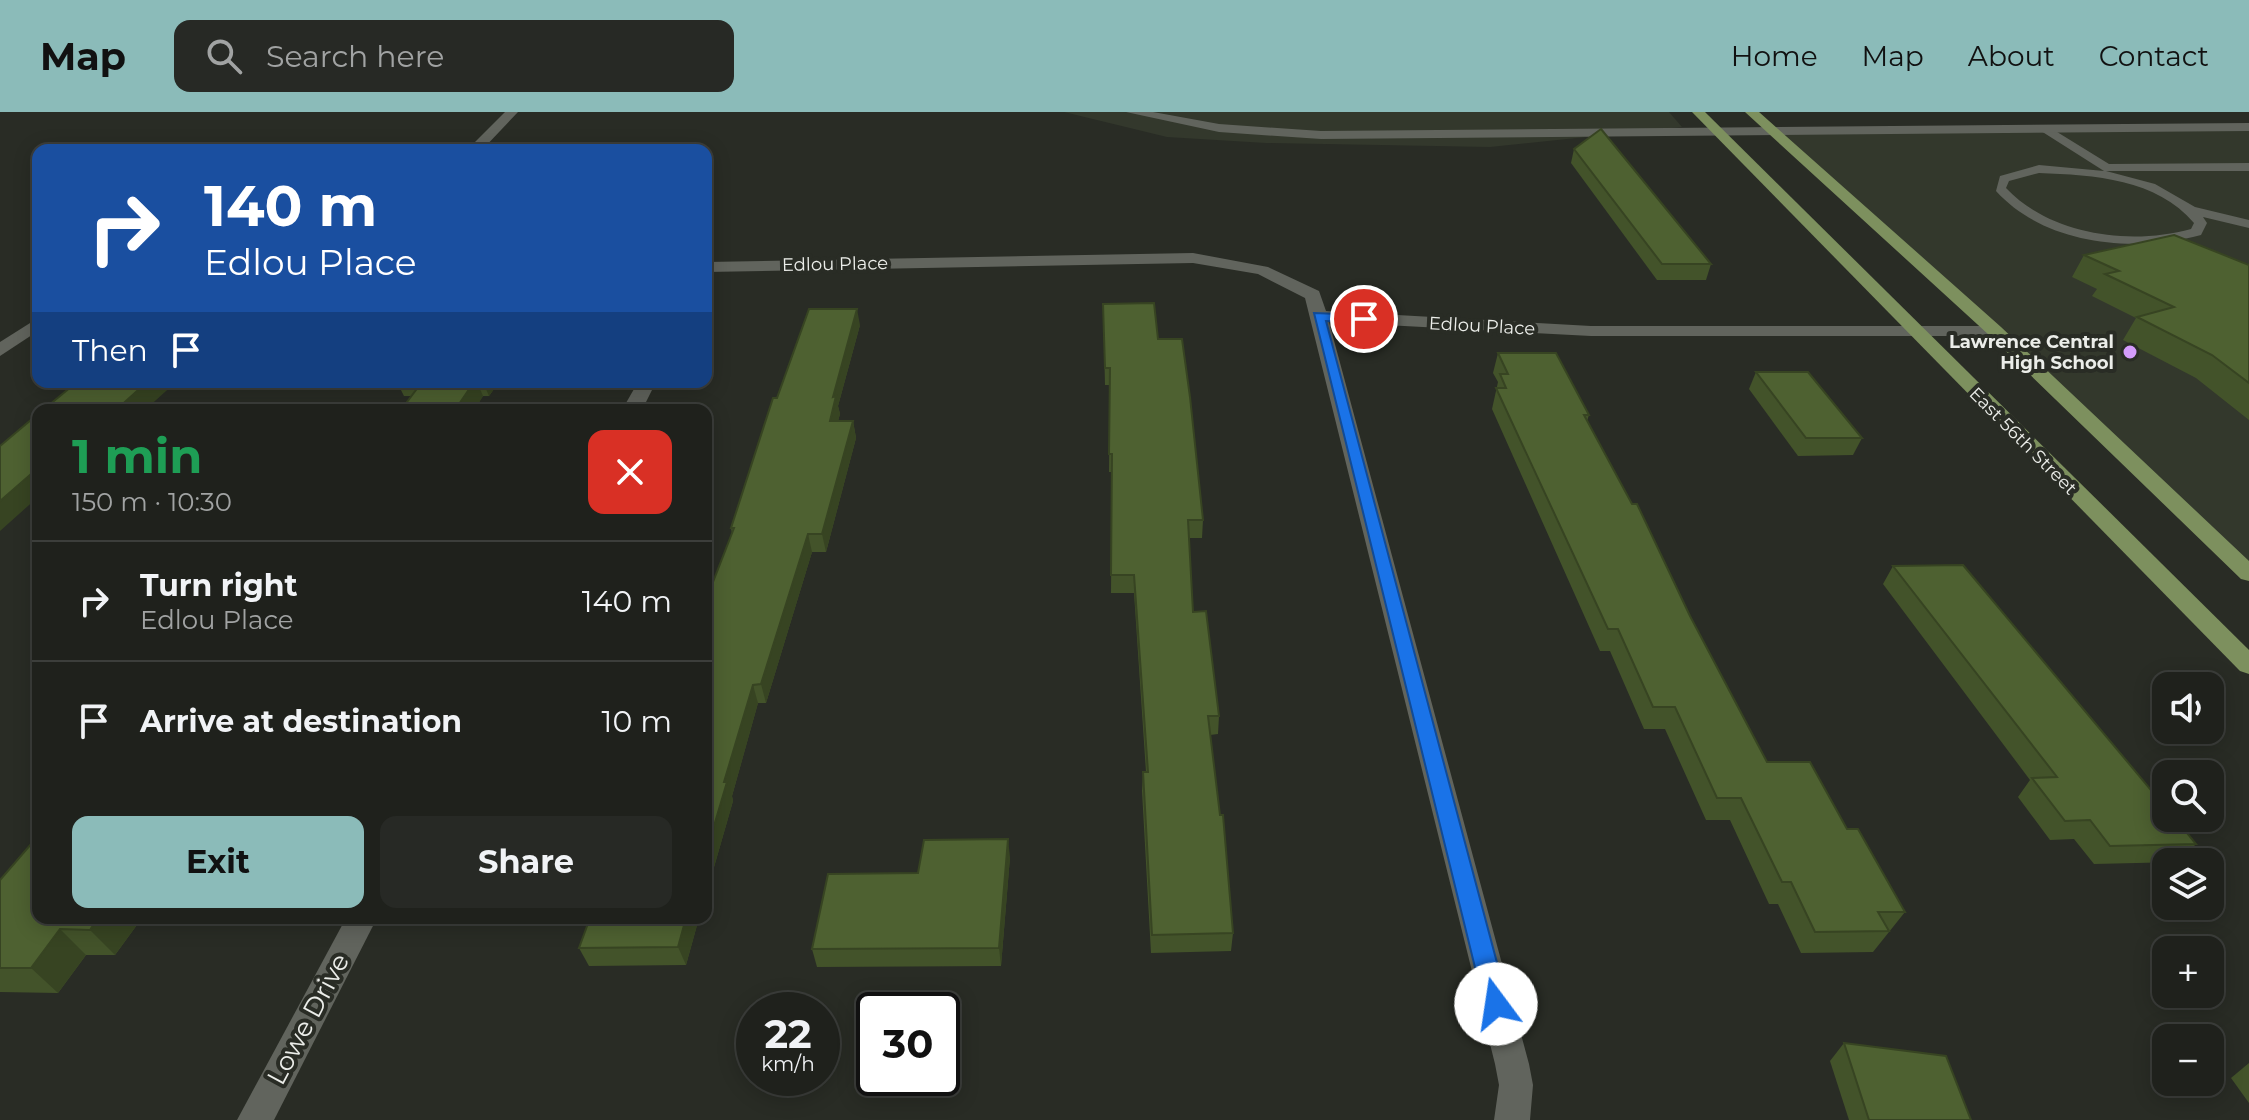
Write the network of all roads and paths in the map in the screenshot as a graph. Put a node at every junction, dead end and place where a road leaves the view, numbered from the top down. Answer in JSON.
{"nodes":[{"id":1,"x":512,"y":112,"type":"edge"},
{"id":2,"x":1132,"y":112,"type":"edge"},
{"id":3,"x":1698,"y":112,"type":"edge"},
{"id":4,"x":1751,"y":112,"type":"edge"},
{"id":5,"x":2249,"y":127,"type":"edge"},
{"id":6,"x":2045,"y":129,"type":"junction"},
{"id":7,"x":1773,"y":132,"type":"junction"},
{"id":8,"x":1718,"y":133,"type":"junction"},
{"id":9,"x":480,"y":144,"type":"edge"},
{"id":10,"x":2249,"y":167,"type":"edge"},
{"id":11,"x":2106,"y":168,"type":"junction"},
{"id":12,"x":2126,"y":180,"type":"junction"},
{"id":13,"x":2194,"y":211,"type":"junction"},
{"id":14,"x":2249,"y":224,"type":"edge"},
{"id":15,"x":712,"y":268,"type":"edge"},
{"id":16,"x":1319,"y":316,"type":"junction"},
{"id":17,"x":32,"y":327,"type":"edge"},
{"id":18,"x":1913,"y":330,"type":"junction"},
{"id":19,"x":1995,"y":331,"type":"junction"},
{"id":20,"x":0,"y":351,"type":"edge"},
{"id":21,"x":2249,"y":574,"type":"edge"},
{"id":22,"x":2249,"y":665,"type":"edge"},
{"id":23,"x":359,"y":924,"type":"edge"},
{"id":24,"x":255,"y":1120,"type":"edge"},
{"id":25,"x":1512,"y":1120,"type":"edge"}],
"edges":[{"from":1,"to":9,"type":"street"},
{"from":2,"to":8,"type":"street"},
{"from":3,"to":8,"type":"main road","name":"East 56th Street"},
{"from":4,"to":7,"type":"main road"},
{"from":5,"to":6,"type":"street"},
{"from":6,"to":7,"type":"street"},
{"from":6,"to":11,"type":"lane"},
{"from":7,"to":8,"type":"street"},
{"from":7,"to":19,"type":"main road"},
{"from":8,"to":18,"type":"main road","name":"East 56th Street"},
{"from":10,"to":11,"type":"lane"},
{"from":11,"to":12,"type":"lane"},
{"from":12,"to":13,"type":"lane"},
{"from":12,"to":13,"type":"lane"},
{"from":13,"to":14,"type":"lane"},
{"from":15,"to":16,"type":"street","name":"Edlou Place"},
{"from":16,"to":18,"type":"street","name":"Edlou Place"},
{"from":16,"to":25,"type":"street"},
{"from":17,"to":20,"type":"street"},
{"from":18,"to":19,"type":"street","name":"Edlou Place"},
{"from":18,"to":22,"type":"main road","name":"East 56th Street"},
{"from":19,"to":21,"type":"main road"},
{"from":23,"to":24,"type":"street","name":"Lowe Drive"}]}
